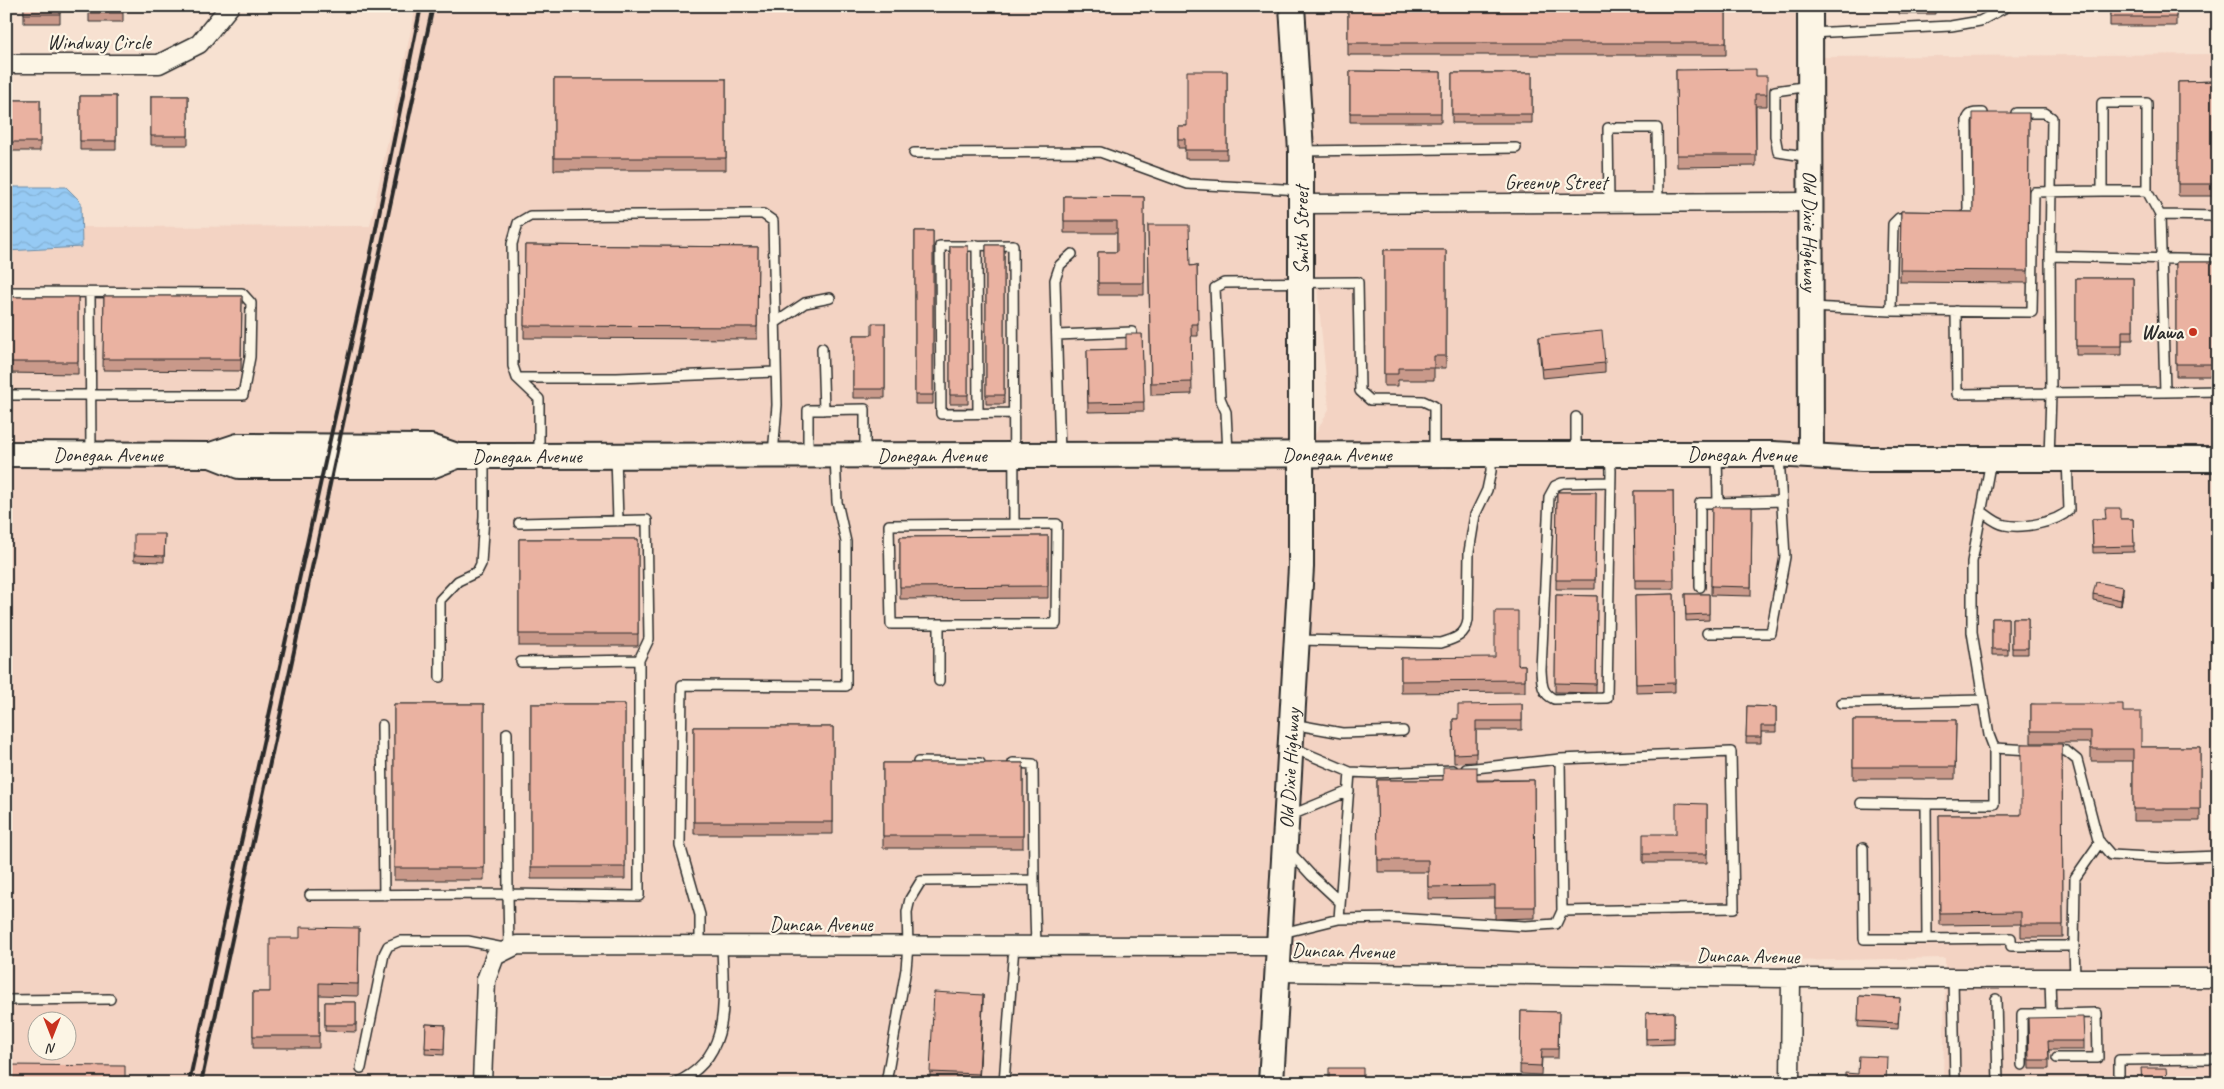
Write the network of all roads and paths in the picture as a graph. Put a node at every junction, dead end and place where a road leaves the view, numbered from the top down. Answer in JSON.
{"nodes":[{"id":1,"x":230,"y":6,"type":"edge"},
{"id":2,"x":1292,"y":6,"type":"edge"},
{"id":3,"x":1810,"y":6,"type":"edge"},
{"id":4,"x":2008,"y":6,"type":"edge"},
{"id":5,"x":1810,"y":33,"type":"junction"},
{"id":6,"x":6,"y":64,"type":"edge"},
{"id":7,"x":1810,"y":86,"type":"junction"},
{"id":8,"x":1989,"y":113,"type":"edge"},
{"id":9,"x":2006,"y":113,"type":"edge"},
{"id":10,"x":1516,"y":148,"type":"dead end"},
{"id":11,"x":1301,"y":151,"type":"junction"},
{"id":12,"x":914,"y":153,"type":"dead end"},
{"id":13,"x":1811,"y":157,"type":"junction"},
{"id":14,"x":2102,"y":191,"type":"junction"},
{"id":15,"x":2147,"y":191,"type":"junction"},
{"id":16,"x":2051,"y":192,"type":"junction"},
{"id":17,"x":1301,"y":197,"type":"junction"},
{"id":18,"x":1811,"y":202,"type":"junction"},
{"id":19,"x":1609,"y":203,"type":"junction"},
{"id":20,"x":1658,"y":203,"type":"junction"},
{"id":21,"x":2160,"y":215,"type":"junction"},
{"id":22,"x":2218,"y":216,"type":"edge"},
{"id":23,"x":1954,"y":217,"type":"edge"},
{"id":24,"x":1918,"y":218,"type":"edge"},
{"id":25,"x":977,"y":246,"type":"junction"},
{"id":26,"x":1072,"y":254,"type":"dead end"},
{"id":27,"x":2050,"y":256,"type":"junction"},
{"id":28,"x":2161,"y":258,"type":"junction"},
{"id":29,"x":2218,"y":260,"type":"edge"},
{"id":30,"x":1301,"y":283,"type":"junction"},
{"id":31,"x":6,"y":292,"type":"edge"},
{"id":32,"x":90,"y":293,"type":"junction"},
{"id":33,"x":830,"y":298,"type":"dead end"},
{"id":34,"x":1811,"y":307,"type":"junction"},
{"id":35,"x":1891,"y":311,"type":"junction"},
{"id":36,"x":1956,"y":311,"type":"junction"},
{"id":37,"x":775,"y":323,"type":"junction"},
{"id":38,"x":1132,"y":332,"type":"edge"},
{"id":39,"x":1057,"y":335,"type":"junction"},
{"id":40,"x":822,"y":348,"type":"dead end"},
{"id":41,"x":775,"y":372,"type":"junction"},
{"id":42,"x":517,"y":378,"type":"junction"},
{"id":43,"x":2218,"y":391,"type":"edge"},
{"id":44,"x":2164,"y":392,"type":"junction"},
{"id":45,"x":2051,"y":393,"type":"junction"},
{"id":46,"x":6,"y":395,"type":"edge"},
{"id":47,"x":90,"y":395,"type":"junction"},
{"id":48,"x":824,"y":410,"type":"junction"},
{"id":49,"x":978,"y":413,"type":"junction"},
{"id":50,"x":1014,"y":413,"type":"junction"},
{"id":51,"x":1576,"y":417,"type":"dead end"},
{"id":52,"x":6,"y":454,"type":"edge"},
{"id":53,"x":1301,"y":454,"type":"junction"},
{"id":54,"x":1434,"y":454,"type":"junction"},
{"id":55,"x":1491,"y":454,"type":"junction"},
{"id":56,"x":1576,"y":454,"type":"junction"},
{"id":57,"x":1610,"y":454,"type":"junction"},
{"id":58,"x":1716,"y":454,"type":"junction"},
{"id":59,"x":91,"y":455,"type":"junction"},
{"id":60,"x":773,"y":455,"type":"junction"},
{"id":61,"x":808,"y":455,"type":"junction"},
{"id":62,"x":835,"y":455,"type":"junction"},
{"id":63,"x":866,"y":455,"type":"junction"},
{"id":64,"x":1015,"y":455,"type":"junction"},
{"id":65,"x":1060,"y":455,"type":"junction"},
{"id":66,"x":1228,"y":455,"type":"junction"},
{"id":67,"x":1778,"y":455,"type":"junction"},
{"id":68,"x":484,"y":456,"type":"junction"},
{"id":69,"x":539,"y":456,"type":"junction"},
{"id":70,"x":616,"y":456,"type":"junction"},
{"id":71,"x":1811,"y":456,"type":"junction"},
{"id":72,"x":1992,"y":459,"type":"junction"},
{"id":73,"x":2058,"y":459,"type":"junction"},
{"id":74,"x":2218,"y":459,"type":"edge"},
{"id":75,"x":1610,"y":482,"type":"junction"},
{"id":76,"x":1782,"y":501,"type":"junction"},
{"id":77,"x":1718,"y":503,"type":"junction"},
{"id":78,"x":1981,"y":511,"type":"junction"},
{"id":79,"x":618,"y":521,"type":"junction"},
{"id":80,"x":519,"y":523,"type":"dead end"},
{"id":81,"x":1014,"y":524,"type":"junction"},
{"id":82,"x":1700,"y":587,"type":"dead end"},
{"id":83,"x":939,"y":624,"type":"junction"},
{"id":84,"x":1706,"y":633,"type":"dead end"},
{"id":85,"x":1297,"y":640,"type":"junction"},
{"id":86,"x":639,"y":660,"type":"junction"},
{"id":87,"x":520,"y":662,"type":"dead end"},
{"id":88,"x":440,"y":678,"type":"dead end"},
{"id":89,"x":939,"y":681,"type":"dead end"},
{"id":90,"x":1984,"y":700,"type":"junction"},
{"id":91,"x":1842,"y":703,"type":"dead end"},
{"id":92,"x":382,"y":725,"type":"dead end"},
{"id":93,"x":1403,"y":731,"type":"dead end"},
{"id":94,"x":507,"y":733,"type":"dead end"},
{"id":95,"x":1291,"y":735,"type":"junction"},
{"id":96,"x":1994,"y":748,"type":"junction"},
{"id":97,"x":1560,"y":758,"type":"junction"},
{"id":98,"x":918,"y":762,"type":"edge"},
{"id":99,"x":1350,"y":772,"type":"junction"},
{"id":100,"x":1349,"y":791,"type":"junction"},
{"id":101,"x":1861,"y":803,"type":"dead end"},
{"id":102,"x":1926,"y":804,"type":"junction"},
{"id":103,"x":1286,"y":817,"type":"junction"},
{"id":104,"x":2100,"y":842,"type":"junction"},
{"id":105,"x":1284,"y":846,"type":"junction"},
{"id":106,"x":1863,"y":848,"type":"dead end"},
{"id":107,"x":2218,"y":856,"type":"edge"},
{"id":108,"x":1034,"y":880,"type":"junction"},
{"id":109,"x":508,"y":894,"type":"junction"},
{"id":110,"x":384,"y":895,"type":"junction"},
{"id":111,"x":310,"y":896,"type":"dead end"},
{"id":112,"x":1339,"y":901,"type":"junction"},
{"id":113,"x":1562,"y":911,"type":"junction"},
{"id":114,"x":1338,"y":919,"type":"junction"},
{"id":115,"x":1927,"y":938,"type":"junction"},
{"id":116,"x":1279,"y":940,"type":"junction"},
{"id":117,"x":700,"y":945,"type":"junction"},
{"id":118,"x":722,"y":945,"type":"junction"},
{"id":119,"x":908,"y":946,"type":"junction"},
{"id":120,"x":1014,"y":946,"type":"junction"},
{"id":121,"x":1036,"y":946,"type":"junction"},
{"id":122,"x":2074,"y":946,"type":"junction"},
{"id":123,"x":508,"y":949,"type":"junction"},
{"id":124,"x":1277,"y":972,"type":"junction"},
{"id":125,"x":1791,"y":978,"type":"junction"},
{"id":126,"x":1953,"y":978,"type":"junction"},
{"id":127,"x":2050,"y":978,"type":"junction"},
{"id":128,"x":2075,"y":978,"type":"junction"},
{"id":129,"x":2218,"y":978,"type":"edge"},
{"id":130,"x":1996,"y":999,"type":"dead end"},
{"id":131,"x":6,"y":1000,"type":"edge"},
{"id":132,"x":110,"y":1000,"type":"dead end"},
{"id":133,"x":2051,"y":1014,"type":"junction"},
{"id":134,"x":2057,"y":1058,"type":"dead end"},
{"id":135,"x":2218,"y":1059,"type":"edge"},
{"id":136,"x":2022,"y":1065,"type":"dead end"},
{"id":137,"x":360,"y":1068,"type":"dead end"},
{"id":138,"x":482,"y":1083,"type":"edge"},
{"id":139,"x":674,"y":1083,"type":"edge"},
{"id":140,"x":886,"y":1083,"type":"edge"},
{"id":141,"x":1004,"y":1083,"type":"edge"},
{"id":142,"x":1271,"y":1083,"type":"edge"},
{"id":143,"x":1790,"y":1083,"type":"edge"},
{"id":144,"x":1954,"y":1083,"type":"edge"},
{"id":145,"x":1998,"y":1083,"type":"edge"},
{"id":146,"x":2119,"y":1083,"type":"edge"}],
"edges":[{"from":1,"to":6,"type":"street","name":"Windway Circle"},
{"from":2,"to":11,"type":"street","name":"Smith Street"},
{"from":3,"to":5,"type":"street","name":"Old Dixie Highway"},
{"from":4,"to":5,"type":"lane"},
{"from":5,"to":7,"type":"street","name":"Old Dixie Highway"},
{"from":7,"to":13,"type":"street","name":"Old Dixie Highway"},
{"from":7,"to":13,"type":"lane"},
{"from":8,"to":23,"type":"lane"},
{"from":9,"to":16,"type":"lane"},
{"from":10,"to":11,"type":"lane"},
{"from":11,"to":17,"type":"street","name":"Smith Street"},
{"from":12,"to":17,"type":"lane"},
{"from":13,"to":18,"type":"street","name":"Old Dixie Highway"},
{"from":14,"to":15,"type":"lane"},
{"from":14,"to":15,"type":"lane"},
{"from":14,"to":16,"type":"lane"},
{"from":15,"to":21,"type":"lane"},
{"from":16,"to":27,"type":"lane"},
{"from":16,"to":36,"type":"lane"},
{"from":17,"to":19,"type":"street","name":"Greenup Street"},
{"from":17,"to":30,"type":"street","name":"Smith Street"},
{"from":18,"to":20,"type":"street","name":"Greenup Street"},
{"from":18,"to":34,"type":"street","name":"Old Dixie Highway"},
{"from":19,"to":20,"type":"street","name":"Greenup Street"},
{"from":19,"to":20,"type":"lane"},
{"from":21,"to":22,"type":"lane"},
{"from":21,"to":28,"type":"lane"},
{"from":24,"to":35,"type":"lane"},
{"from":25,"to":49,"type":"lane"},
{"from":25,"to":49,"type":"lane"},
{"from":25,"to":50,"type":"lane"},
{"from":26,"to":39,"type":"lane"},
{"from":27,"to":28,"type":"lane"},
{"from":27,"to":45,"type":"lane"},
{"from":28,"to":29,"type":"lane"},
{"from":28,"to":44,"type":"lane"},
{"from":30,"to":53,"type":"street","name":"Smith Street"},
{"from":30,"to":54,"type":"lane"},
{"from":30,"to":66,"type":"lane"},
{"from":31,"to":32,"type":"lane"},
{"from":32,"to":47,"type":"lane"},
{"from":32,"to":47,"type":"lane"},
{"from":33,"to":37,"type":"lane"},
{"from":34,"to":35,"type":"lane"},
{"from":34,"to":71,"type":"street","name":"Old Dixie Highway"},
{"from":35,"to":36,"type":"lane"},
{"from":36,"to":45,"type":"lane"},
{"from":37,"to":41,"type":"lane"},
{"from":37,"to":42,"type":"lane"},
{"from":38,"to":39,"type":"lane"},
{"from":39,"to":65,"type":"lane"},
{"from":40,"to":48,"type":"lane"},
{"from":41,"to":42,"type":"lane"},
{"from":41,"to":60,"type":"lane"},
{"from":42,"to":69,"type":"lane"},
{"from":43,"to":44,"type":"lane"},
{"from":44,"to":45,"type":"lane"},
{"from":45,"to":73,"type":"lane"},
{"from":46,"to":47,"type":"lane"},
{"from":47,"to":59,"type":"lane"},
{"from":48,"to":61,"type":"lane"},
{"from":48,"to":63,"type":"lane"},
{"from":49,"to":50,"type":"lane"},
{"from":50,"to":64,"type":"lane"},
{"from":51,"to":56,"type":"lane"},
{"from":52,"to":59,"type":"street","name":"Donegan Avenue"},
{"from":53,"to":54,"type":"street","name":"Donegan Avenue"},
{"from":53,"to":66,"type":"street","name":"Donegan Avenue"},
{"from":53,"to":85,"type":"street","name":"Old Dixie Highway"},
{"from":54,"to":55,"type":"street","name":"Donegan Avenue"},
{"from":55,"to":56,"type":"street","name":"Donegan Avenue"},
{"from":55,"to":85,"type":"lane"},
{"from":56,"to":57,"type":"street","name":"Donegan Avenue"},
{"from":57,"to":58,"type":"street","name":"Donegan Avenue"},
{"from":57,"to":75,"type":"lane"},
{"from":58,"to":67,"type":"street","name":"Donegan Avenue"},
{"from":58,"to":77,"type":"lane"},
{"from":59,"to":68,"type":"street","name":"Donegan Avenue"},
{"from":60,"to":61,"type":"street","name":"Donegan Avenue"},
{"from":60,"to":70,"type":"street","name":"Donegan Avenue"},
{"from":61,"to":62,"type":"street","name":"Donegan Avenue"},
{"from":62,"to":63,"type":"street","name":"Donegan Avenue"},
{"from":62,"to":117,"type":"lane"},
{"from":63,"to":64,"type":"street","name":"Donegan Avenue"},
{"from":64,"to":65,"type":"street","name":"Donegan Avenue"},
{"from":64,"to":81,"type":"lane"},
{"from":65,"to":66,"type":"street","name":"Donegan Avenue"},
{"from":67,"to":71,"type":"street","name":"Donegan Avenue"},
{"from":67,"to":76,"type":"lane"},
{"from":68,"to":69,"type":"street","name":"Donegan Avenue"},
{"from":68,"to":88,"type":"lane"},
{"from":69,"to":70,"type":"street","name":"Donegan Avenue"},
{"from":70,"to":79,"type":"lane"},
{"from":71,"to":72,"type":"street","name":"Donegan Avenue"},
{"from":72,"to":73,"type":"street","name":"Donegan Avenue"},
{"from":72,"to":78,"type":"lane"},
{"from":73,"to":74,"type":"street","name":"Donegan Avenue"},
{"from":73,"to":78,"type":"lane"},
{"from":75,"to":75,"type":"lane"},
{"from":76,"to":77,"type":"lane"},
{"from":76,"to":84,"type":"lane"},
{"from":77,"to":82,"type":"lane"},
{"from":78,"to":90,"type":"lane"},
{"from":79,"to":80,"type":"lane"},
{"from":79,"to":86,"type":"lane"},
{"from":81,"to":83,"type":"lane"},
{"from":81,"to":83,"type":"lane"},
{"from":83,"to":89,"type":"lane"},
{"from":85,"to":95,"type":"street","name":"Old Dixie Highway"},
{"from":86,"to":87,"type":"lane"},
{"from":86,"to":109,"type":"lane"},
{"from":90,"to":91,"type":"lane"},
{"from":90,"to":96,"type":"lane"},
{"from":92,"to":110,"type":"lane"},
{"from":93,"to":95,"type":"lane"},
{"from":94,"to":109,"type":"lane"},
{"from":95,"to":99,"type":"lane"},
{"from":95,"to":103,"type":"street","name":"Old Dixie Highway"},
{"from":96,"to":102,"type":"lane"},
{"from":96,"to":104,"type":"lane"},
{"from":97,"to":99,"type":"lane"},
{"from":97,"to":113,"type":"lane"},
{"from":97,"to":113,"type":"lane"},
{"from":98,"to":108,"type":"lane"},
{"from":99,"to":100,"type":"lane"},
{"from":100,"to":103,"type":"lane"},
{"from":100,"to":112,"type":"lane"},
{"from":101,"to":102,"type":"lane"},
{"from":102,"to":115,"type":"lane"},
{"from":103,"to":105,"type":"street","name":"Old Dixie Highway"},
{"from":104,"to":107,"type":"lane"},
{"from":104,"to":122,"type":"lane"},
{"from":105,"to":112,"type":"lane"},
{"from":105,"to":116,"type":"street","name":"Old Dixie Highway"},
{"from":106,"to":115,"type":"lane"},
{"from":108,"to":119,"type":"lane"},
{"from":108,"to":121,"type":"lane"},
{"from":109,"to":110,"type":"lane"},
{"from":109,"to":123,"type":"lane"},
{"from":110,"to":111,"type":"lane"},
{"from":112,"to":114,"type":"lane"},
{"from":113,"to":114,"type":"lane"},
{"from":114,"to":116,"type":"lane"},
{"from":115,"to":122,"type":"lane"},
{"from":116,"to":121,"type":"street","name":"Duncan Avenue"},
{"from":116,"to":124,"type":"street","name":"Old Dixie Highway"},
{"from":117,"to":118,"type":"street","name":"Duncan Avenue"},
{"from":117,"to":123,"type":"street","name":"Duncan Avenue"},
{"from":118,"to":119,"type":"street","name":"Duncan Avenue"},
{"from":118,"to":139,"type":"lane"},
{"from":119,"to":120,"type":"street","name":"Duncan Avenue"},
{"from":119,"to":140,"type":"lane"},
{"from":120,"to":121,"type":"street","name":"Duncan Avenue"},
{"from":120,"to":141,"type":"lane"},
{"from":122,"to":128,"type":"lane"},
{"from":123,"to":137,"type":"lane"},
{"from":123,"to":138,"type":"street"},
{"from":124,"to":125,"type":"street","name":"Duncan Avenue"},
{"from":124,"to":142,"type":"street","name":"Old Dixie Highway"},
{"from":125,"to":126,"type":"street","name":"Duncan Avenue"},
{"from":125,"to":143,"type":"street"},
{"from":126,"to":127,"type":"street","name":"Duncan Avenue"},
{"from":126,"to":144,"type":"lane"},
{"from":127,"to":128,"type":"street","name":"Duncan Avenue"},
{"from":127,"to":133,"type":"lane"},
{"from":128,"to":129,"type":"street","name":"Duncan Avenue"},
{"from":130,"to":145,"type":"lane"},
{"from":131,"to":132,"type":"lane"},
{"from":133,"to":134,"type":"lane"},
{"from":133,"to":136,"type":"lane"},
{"from":135,"to":146,"type":"lane"}]}
